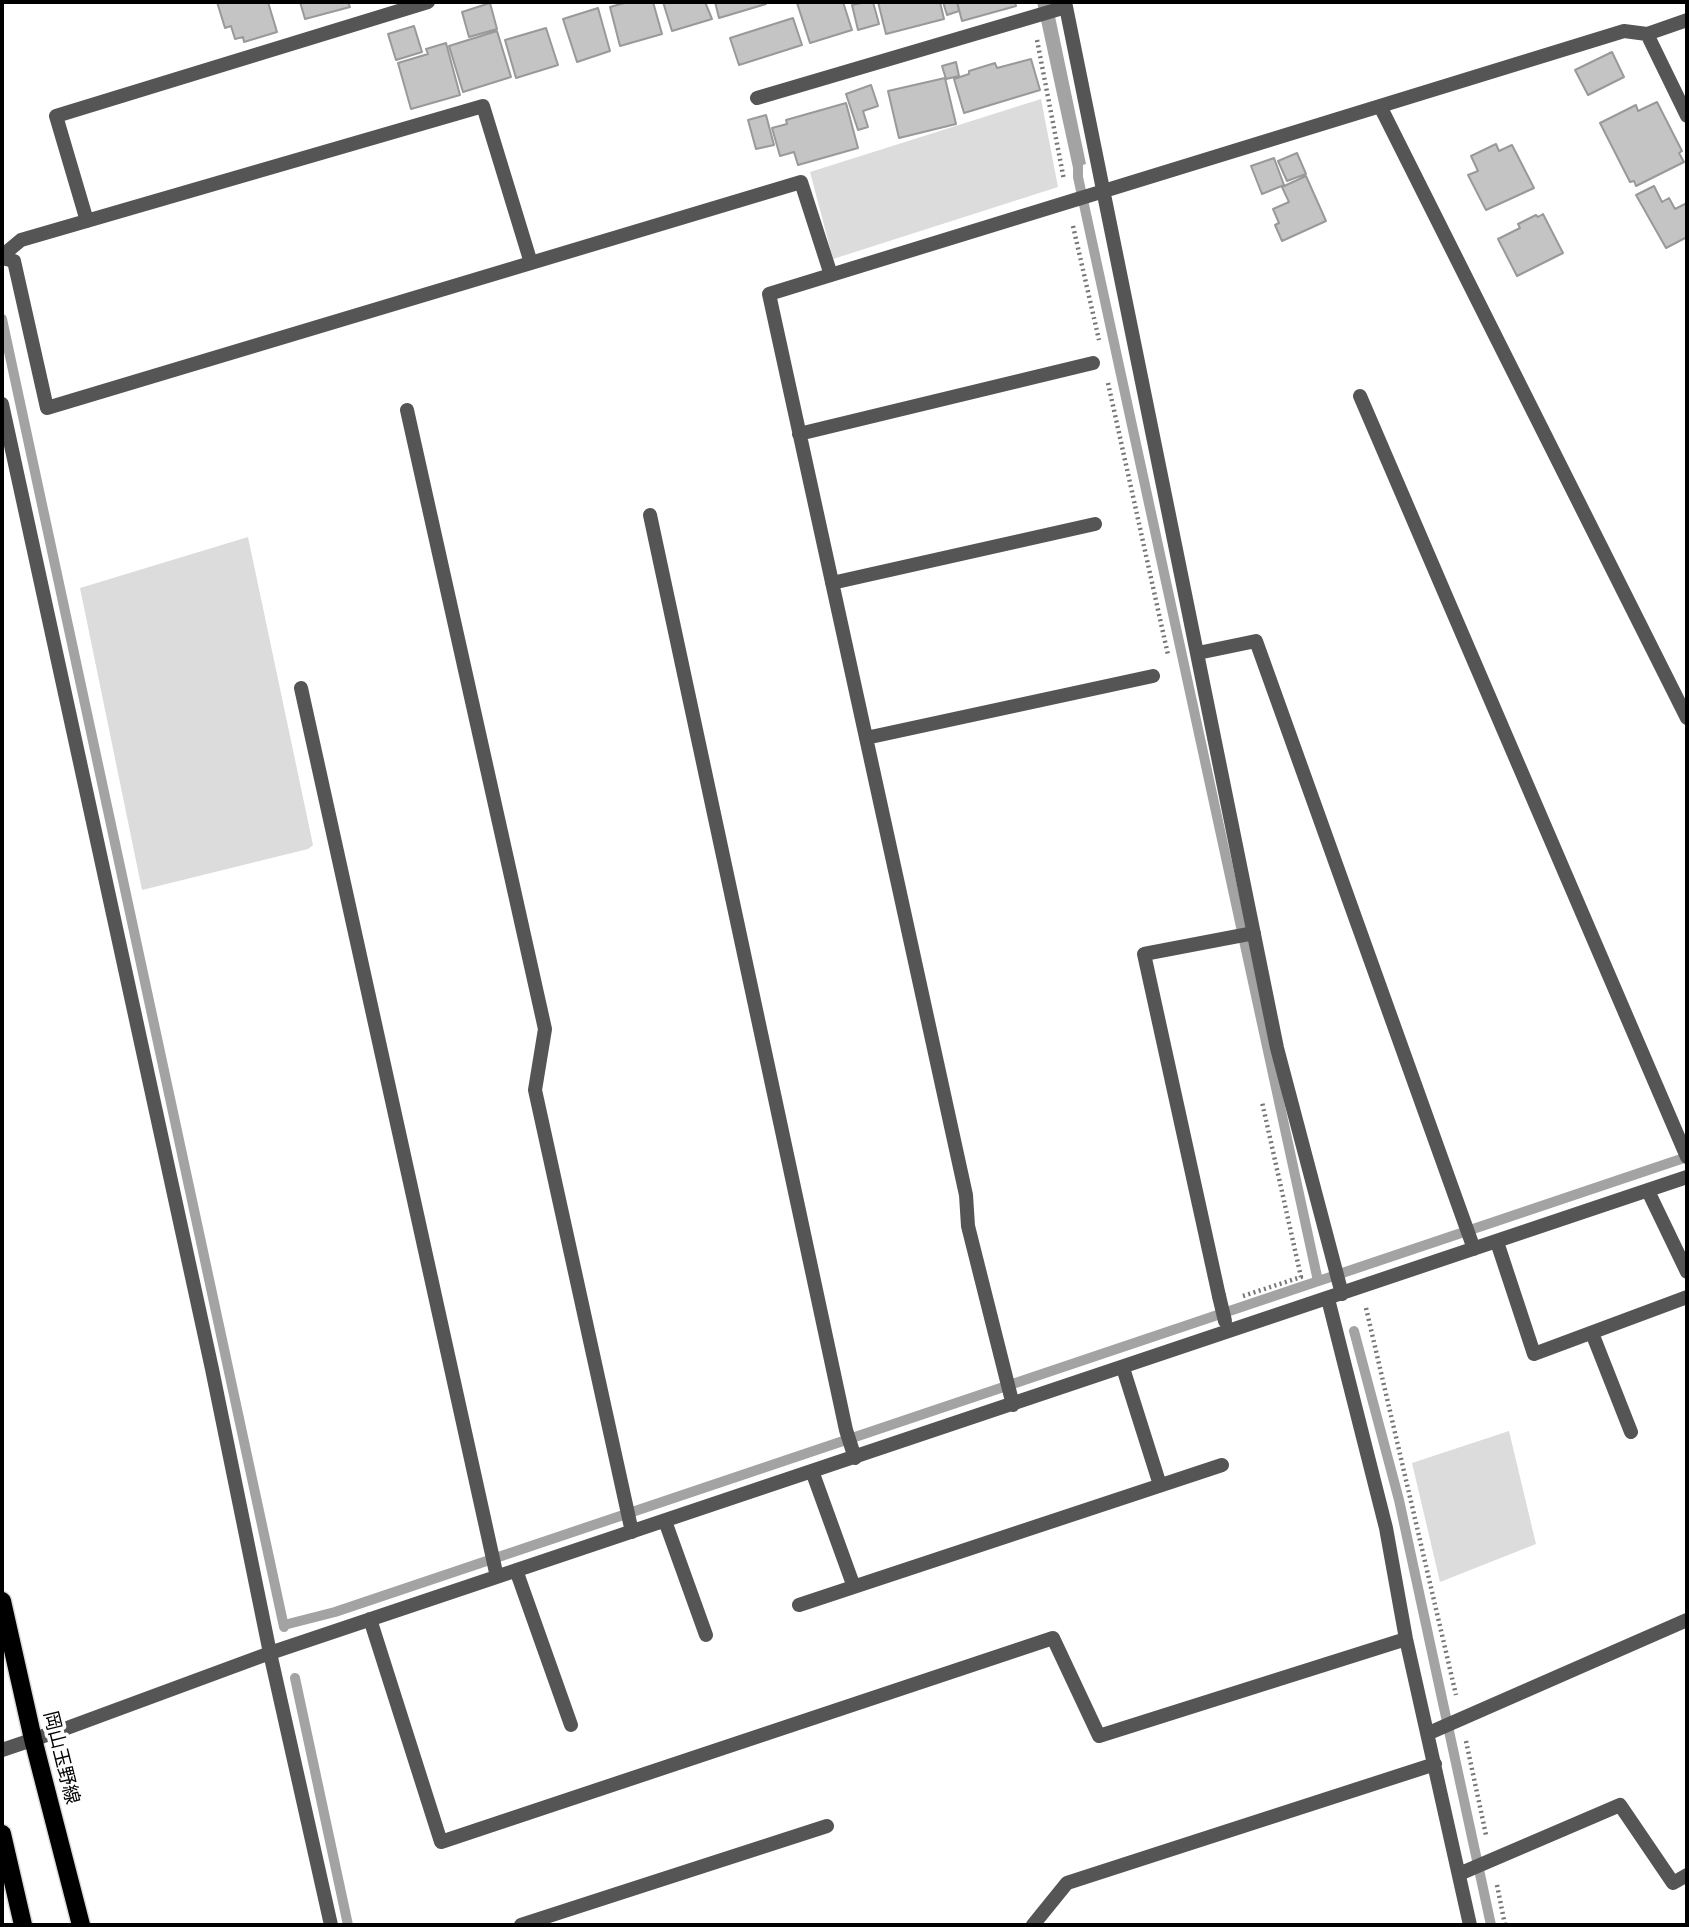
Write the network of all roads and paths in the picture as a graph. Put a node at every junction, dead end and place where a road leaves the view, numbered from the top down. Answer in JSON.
{"nodes":[{"id":1,"x":428,"y":2,"type":"edge"},
{"id":2,"x":1063,"y":6,"type":"edge"},
{"id":3,"x":1687,"y":20,"type":"edge"},
{"id":4,"x":1647,"y":34,"type":"junction"},
{"id":5,"x":757,"y":97,"type":"dead end"},
{"id":6,"x":1380,"y":106,"type":"junction"},
{"id":7,"x":1687,"y":116,"type":"edge"},
{"id":8,"x":1099,"y":192,"type":"junction"},
{"id":9,"x":87,"y":221,"type":"junction"},
{"id":10,"x":2,"y":257,"type":"edge"},
{"id":11,"x":531,"y":263,"type":"junction"},
{"id":12,"x":831,"y":275,"type":"junction"},
{"id":13,"x":1093,"y":363,"type":"dead end"},
{"id":14,"x":1360,"y":396,"type":"dead end"},
{"id":15,"x":2,"y":404,"type":"edge"},
{"id":16,"x":407,"y":410,"type":"dead end"},
{"id":17,"x":799,"y":434,"type":"junction"},
{"id":18,"x":650,"y":515,"type":"dead end"},
{"id":19,"x":1095,"y":524,"type":"dead end"},
{"id":20,"x":832,"y":583,"type":"junction"},
{"id":21,"x":1198,"y":653,"type":"junction"},
{"id":22,"x":1153,"y":676,"type":"dead end"},
{"id":23,"x":301,"y":688,"type":"dead end"},
{"id":24,"x":1687,"y":718,"type":"edge"},
{"id":25,"x":866,"y":738,"type":"junction"},
{"id":26,"x":1245,"y":934,"type":"junction"},
{"id":27,"x":1685,"y":1151,"type":"edge"},
{"id":28,"x":1687,"y":1177,"type":"edge"},
{"id":29,"x":1648,"y":1191,"type":"junction"},
{"id":30,"x":1497,"y":1242,"type":"junction"},
{"id":31,"x":1473,"y":1245,"type":"junction"},
{"id":32,"x":1687,"y":1272,"type":"edge"},
{"id":33,"x":1361,"y":1288,"type":"junction"},
{"id":34,"x":1336,"y":1293,"type":"junction"},
{"id":35,"x":1687,"y":1297,"type":"edge"},
{"id":36,"x":1227,"y":1327,"type":"junction"},
{"id":37,"x":1592,"y":1333,"type":"junction"},
{"id":38,"x":1123,"y":1368,"type":"junction"},
{"id":39,"x":1009,"y":1392,"type":"junction"},
{"id":40,"x":1631,"y":1432,"type":"dead end"},
{"id":41,"x":853,"y":1452,"type":"junction"},
{"id":42,"x":1222,"y":1465,"type":"dead end"},
{"id":43,"x":812,"y":1471,"type":"junction"},
{"id":44,"x":1160,"y":1485,"type":"junction"},
{"id":45,"x":665,"y":1521,"type":"junction"},
{"id":46,"x":631,"y":1527,"type":"junction"},
{"id":47,"x":516,"y":1570,"type":"junction"},
{"id":48,"x":496,"y":1574,"type":"junction"},
{"id":49,"x":854,"y":1587,"type":"junction"},
{"id":50,"x":2,"y":1601,"type":"edge"},
{"id":51,"x":799,"y":1605,"type":"dead end"},
{"id":52,"x":370,"y":1619,"type":"junction"},
{"id":53,"x":1687,"y":1620,"type":"edge"},
{"id":54,"x":706,"y":1635,"type":"dead end"},
{"id":55,"x":1406,"y":1639,"type":"junction"},
{"id":56,"x":270,"y":1653,"type":"junction"},
{"id":57,"x":1458,"y":1720,"type":"junction"},
{"id":58,"x":570,"y":1725,"type":"dead end"},
{"id":59,"x":1434,"y":1731,"type":"junction"},
{"id":60,"x":33,"y":1739,"type":"junction"},
{"id":61,"x":2,"y":1750,"type":"edge"},
{"id":62,"x":1435,"y":1763,"type":"junction"},
{"id":63,"x":827,"y":1826,"type":"dead end"},
{"id":64,"x":2,"y":1834,"type":"edge"},
{"id":65,"x":1490,"y":1861,"type":"junction"},
{"id":66,"x":1465,"y":1872,"type":"junction"},
{"id":67,"x":1687,"y":1875,"type":"edge"},
{"id":68,"x":23,"y":1925,"type":"edge"},
{"id":69,"x":80,"y":1925,"type":"edge"},
{"id":70,"x":331,"y":1925,"type":"edge"},
{"id":71,"x":521,"y":1925,"type":"edge"},
{"id":72,"x":1033,"y":1925,"type":"edge"},
{"id":73,"x":1470,"y":1925,"type":"edge"},
{"id":74,"x":1506,"y":1925,"type":"edge"}],
"edges":[{"from":1,"to":9,"type":"street"},
{"from":2,"to":5,"type":"street"},
{"from":2,"to":8,"type":"street"},
{"from":3,"to":4,"type":"street"},
{"from":4,"to":6,"type":"street"},
{"from":4,"to":7,"type":"street"},
{"from":6,"to":8,"type":"street"},
{"from":6,"to":24,"type":"street"},
{"from":8,"to":12,"type":"street"},
{"from":8,"to":21,"type":"street"},
{"from":9,"to":10,"type":"street"},
{"from":9,"to":11,"type":"street"},
{"from":10,"to":11,"type":"street"},
{"from":11,"to":12,"type":"street"},
{"from":12,"to":17,"type":"street"},
{"from":13,"to":17,"type":"street"},
{"from":14,"to":27,"type":"street"},
{"from":15,"to":56,"type":"street"},
{"from":16,"to":46,"type":"street"},
{"from":17,"to":20,"type":"street"},
{"from":18,"to":41,"type":"street"},
{"from":19,"to":20,"type":"street"},
{"from":20,"to":25,"type":"street"},
{"from":21,"to":26,"type":"street"},
{"from":21,"to":31,"type":"street"},
{"from":22,"to":25,"type":"street"},
{"from":23,"to":48,"type":"street"},
{"from":25,"to":39,"type":"street"},
{"from":26,"to":34,"type":"street"},
{"from":26,"to":36,"type":"street","bridge":true},
{"from":28,"to":29,"type":"street"},
{"from":29,"to":30,"type":"street"},
{"from":29,"to":32,"type":"street"},
{"from":30,"to":31,"type":"street"},
{"from":30,"to":37,"type":"street"},
{"from":31,"to":33,"type":"street"},
{"from":33,"to":34,"type":"street"},
{"from":33,"to":57,"type":"path"},
{"from":34,"to":36,"type":"street"},
{"from":34,"to":55,"type":"street"},
{"from":35,"to":37,"type":"street"},
{"from":36,"to":38,"type":"street"},
{"from":37,"to":40,"type":"street"},
{"from":38,"to":39,"type":"street"},
{"from":38,"to":44,"type":"street"},
{"from":39,"to":41,"type":"street"},
{"from":41,"to":43,"type":"street"},
{"from":42,"to":44,"type":"street"},
{"from":43,"to":45,"type":"street"},
{"from":43,"to":49,"type":"street"},
{"from":44,"to":49,"type":"street"},
{"from":45,"to":46,"type":"street"},
{"from":45,"to":54,"type":"street"},
{"from":46,"to":47,"type":"street"},
{"from":47,"to":48,"type":"street"},
{"from":47,"to":58,"type":"street"},
{"from":48,"to":52,"type":"street"},
{"from":49,"to":51,"type":"street"},
{"from":50,"to":60,"type":"main road","name":"岡山玉野線"},
{"from":52,"to":55,"type":"street"},
{"from":52,"to":56,"type":"street"},
{"from":53,"to":57,"type":"street"},
{"from":55,"to":59,"type":"street"},
{"from":56,"to":60,"type":"street"},
{"from":56,"to":70,"type":"street"},
{"from":57,"to":59,"type":"street"},
{"from":57,"to":65,"type":"path"},
{"from":59,"to":62,"type":"street"},
{"from":60,"to":61,"type":"street"},
{"from":60,"to":69,"type":"main road","name":"岡山玉野線"},
{"from":62,"to":66,"type":"street"},
{"from":62,"to":72,"type":"street"},
{"from":63,"to":71,"type":"street"},
{"from":64,"to":68,"type":"main road"},
{"from":65,"to":66,"type":"street"},
{"from":65,"to":67,"type":"street"},
{"from":65,"to":74,"type":"path"},
{"from":66,"to":73,"type":"street"}]}
